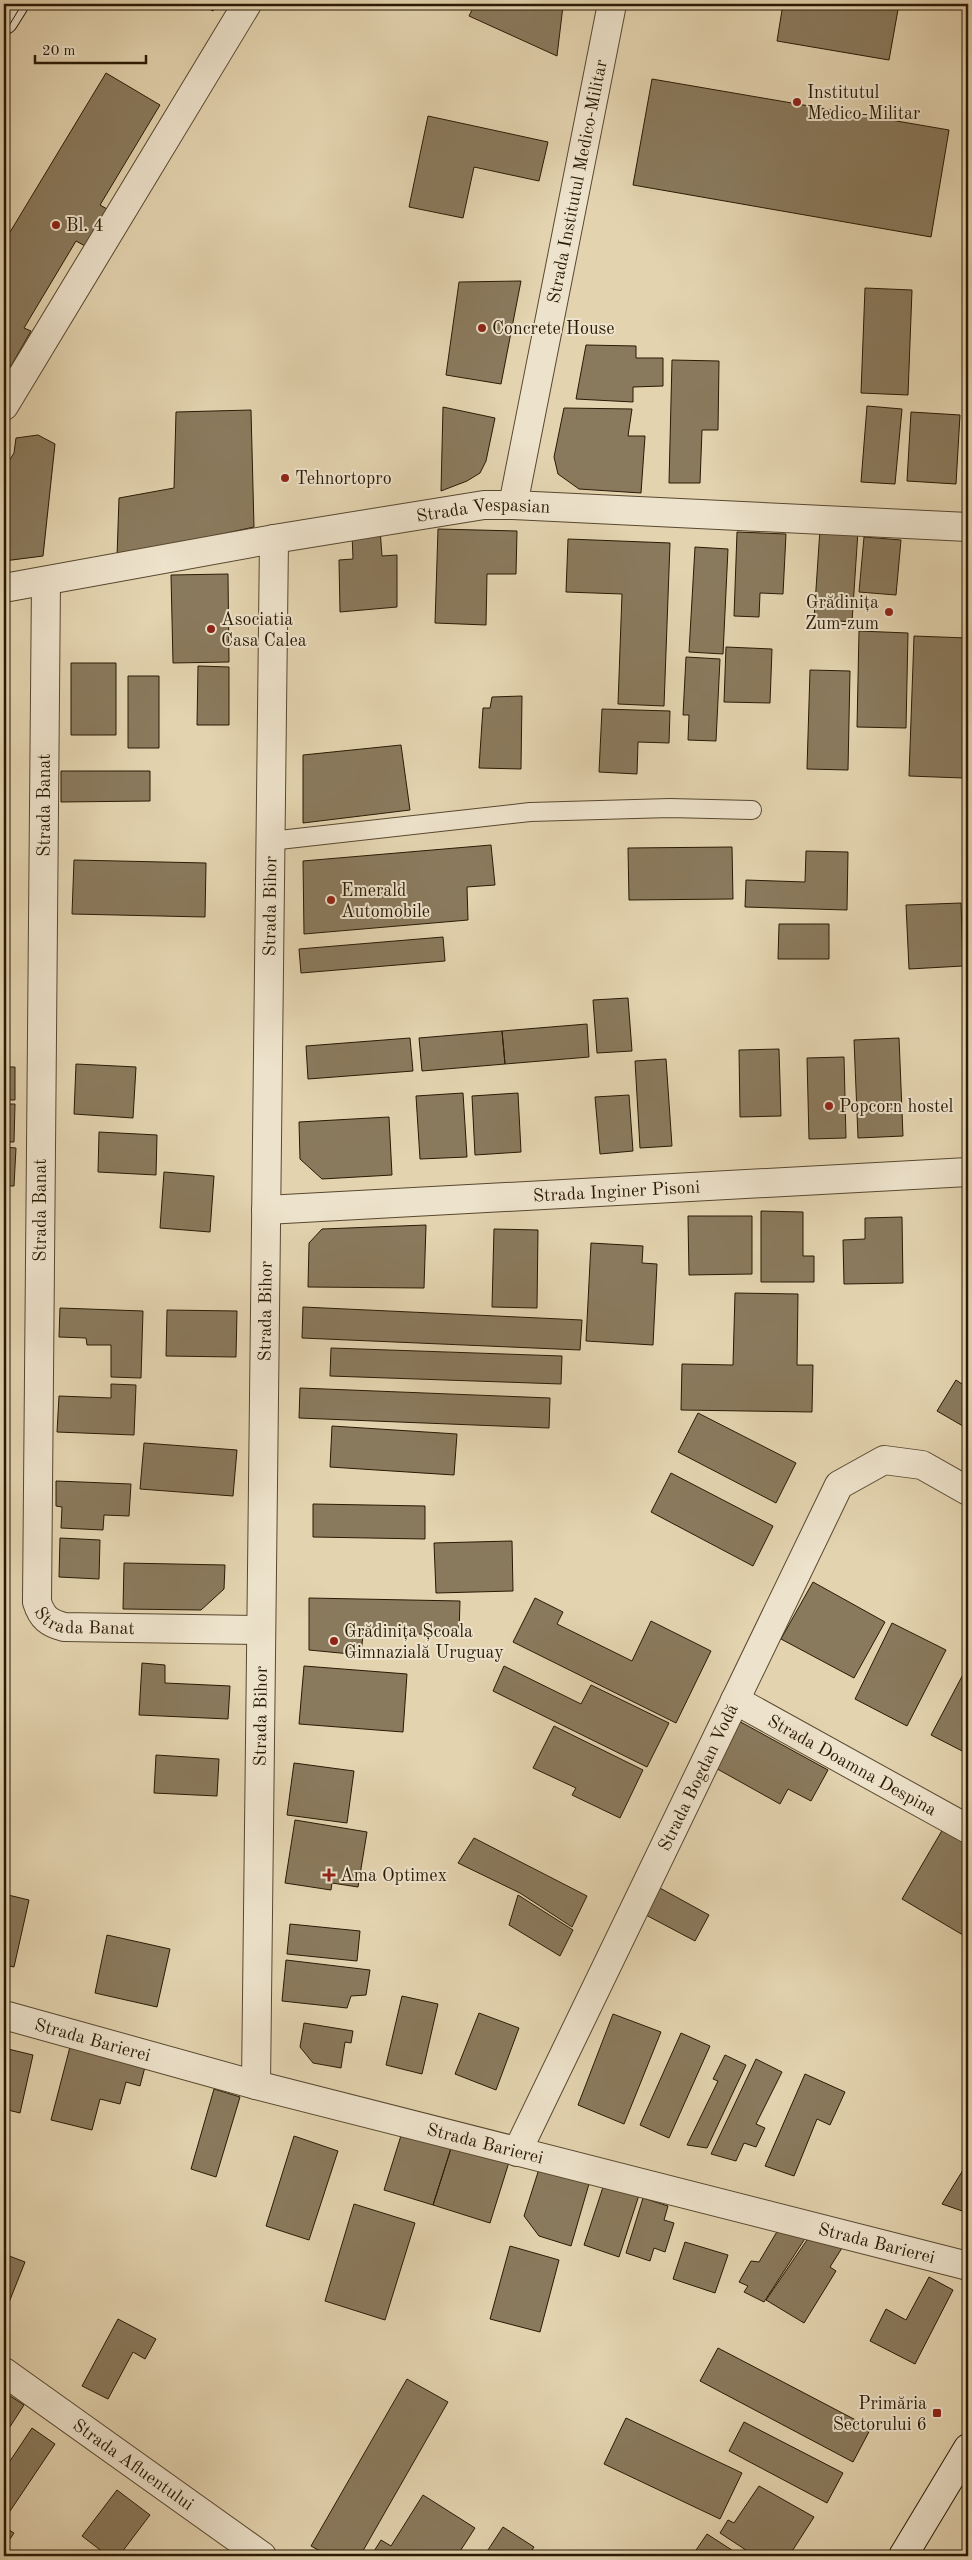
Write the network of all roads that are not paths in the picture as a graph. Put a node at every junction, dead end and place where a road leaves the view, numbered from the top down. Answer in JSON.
{"nodes":[{"id":1,"x":14,"y":4,"type":"edge"},
{"id":2,"x":247,"y":4,"type":"edge"},
{"id":3,"x":612,"y":4,"type":"edge"},
{"id":4,"x":4,"y":20,"type":"edge"},
{"id":5,"x":4,"y":406,"type":"edge"},
{"id":6,"x":513,"y":505,"type":"junction"},
{"id":7,"x":968,"y":527,"type":"edge"},
{"id":8,"x":274,"y":539,"type":"junction"},
{"id":9,"x":46,"y":581,"type":"junction"},
{"id":10,"x":4,"y":588,"type":"edge"},
{"id":11,"x":752,"y":810,"type":"dead end"},
{"id":12,"x":270,"y":841,"type":"junction"},
{"id":13,"x":968,"y":1172,"type":"edge"},
{"id":14,"x":266,"y":1210,"type":"junction"},
{"id":15,"x":968,"y":1492,"type":"edge"},
{"id":16,"x":261,"y":1630,"type":"junction"},
{"id":17,"x":735,"y":1700,"type":"junction"},
{"id":18,"x":968,"y":1829,"type":"edge"},
{"id":19,"x":4,"y":2014,"type":"edge"},
{"id":20,"x":256,"y":2085,"type":"junction"},
{"id":21,"x":517,"y":2152,"type":"junction"},
{"id":22,"x":968,"y":2266,"type":"edge"},
{"id":23,"x":4,"y":2372,"type":"edge"},
{"id":24,"x":968,"y":2448,"type":"edge"},
{"id":25,"x":943,"y":2488,"type":"junction"},
{"id":26,"x":262,"y":2556,"type":"edge"},
{"id":27,"x":887,"y":2556,"type":"edge"},
{"id":28,"x":903,"y":2556,"type":"edge"}],
"edges":[{"from":1,"to":4,"type":"street"},
{"from":2,"to":5,"type":"street"},
{"from":3,"to":6,"type":"street","name":"Strada Institutul Medico-Militar"},
{"from":6,"to":7,"type":"street","name":"Strada Vespasian"},
{"from":6,"to":8,"type":"street","name":"Strada Vespasian"},
{"from":8,"to":9,"type":"street","name":"Strada Vespasian"},
{"from":8,"to":12,"type":"street","name":"Strada Bihor"},
{"from":9,"to":10,"type":"street","name":"Strada Vespasian"},
{"from":9,"to":16,"type":"street","name":"Strada Banat"},
{"from":11,"to":12,"type":"lane"},
{"from":12,"to":14,"type":"street","name":"Strada Bihor"},
{"from":13,"to":14,"type":"street","name":"Strada Inginer Pisoni"},
{"from":14,"to":16,"type":"street","name":"Strada Bihor"},
{"from":15,"to":17,"type":"street","name":"Strada Bogdan Vodă"},
{"from":16,"to":20,"type":"street","name":"Strada Bihor"},
{"from":17,"to":18,"type":"street","name":"Strada Doamna Despina"},
{"from":17,"to":21,"type":"street","name":"Strada Bogdan Vodă"},
{"from":19,"to":20,"type":"street","name":"Strada Barierei"},
{"from":20,"to":21,"type":"street","name":"Strada Barierei"},
{"from":21,"to":22,"type":"street","name":"Strada Barierei"},
{"from":23,"to":26,"type":"street","name":"Strada Afluentului"},
{"from":24,"to":25,"type":"street"},
{"from":25,"to":27,"type":"street"},
{"from":25,"to":28,"type":"street"}]}
